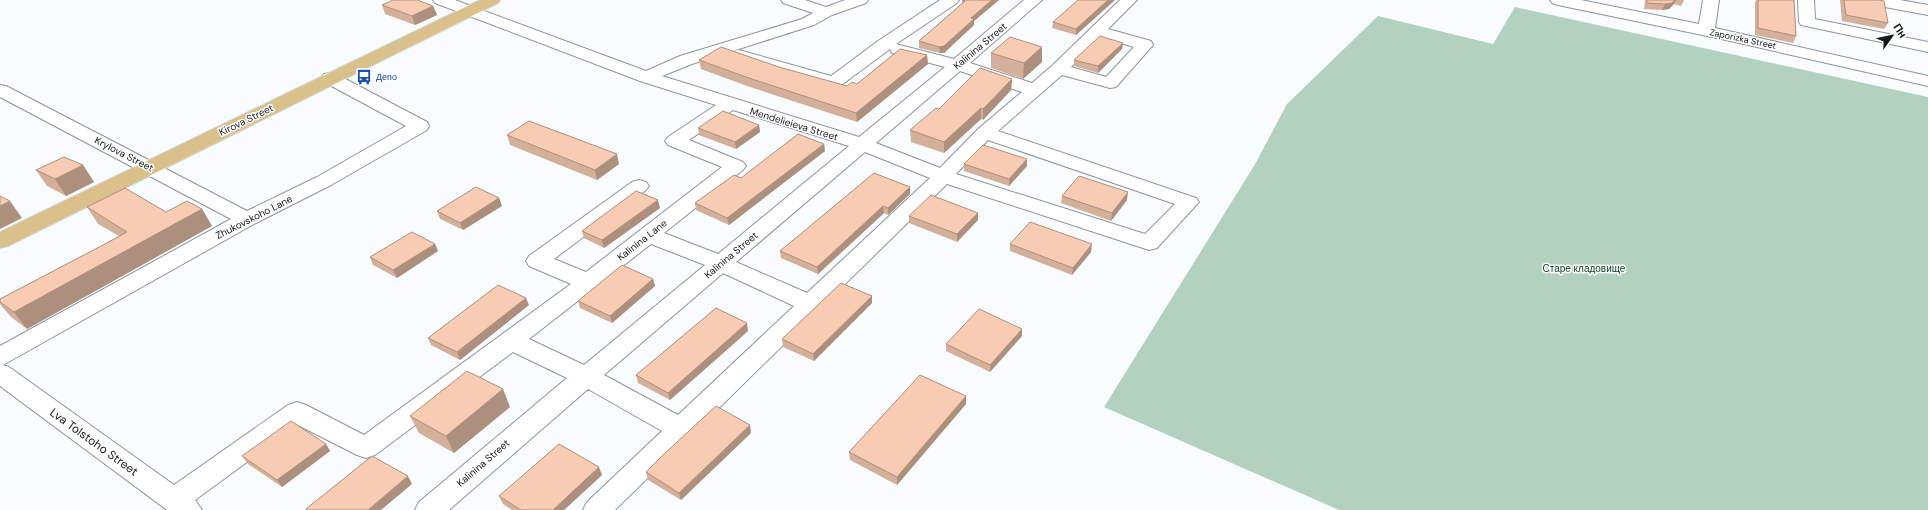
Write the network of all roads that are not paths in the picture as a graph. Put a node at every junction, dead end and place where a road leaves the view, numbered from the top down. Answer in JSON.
{"nodes":[{"id":1,"x":441,"y":0,"type":"edge"},
{"id":2,"x":492,"y":0,"type":"edge"},
{"id":3,"x":789,"y":0,"type":"edge"},
{"id":4,"x":860,"y":0,"type":"edge"},
{"id":5,"x":950,"y":0,"type":"edge"},
{"id":6,"x":1034,"y":0,"type":"edge"},
{"id":7,"x":1129,"y":0,"type":"edge"},
{"id":8,"x":1558,"y":0,"type":"edge"},
{"id":9,"x":1711,"y":0,"type":"edge"},
{"id":10,"x":1804,"y":0,"type":"edge"},
{"id":11,"x":1874,"y":0,"type":"edge"},
{"id":12,"x":1894,"y":2,"type":"edge"},
{"id":13,"x":472,"y":10,"type":"junction"},
{"id":14,"x":1928,"y":10,"type":"edge"},
{"id":15,"x":826,"y":12,"type":"junction"},
{"id":16,"x":1097,"y":31,"type":"junction"},
{"id":17,"x":1706,"y":31,"type":"junction"},
{"id":18,"x":884,"y":45,"type":"junction"},
{"id":19,"x":1928,"y":47,"type":"edge"},
{"id":20,"x":720,"y":49,"type":"junction"},
{"id":21,"x":958,"y":65,"type":"junction"},
{"id":22,"x":1059,"y":69,"type":"junction"},
{"id":23,"x":646,"y":77,"type":"junction"},
{"id":24,"x":330,"y":78,"type":"junction"},
{"id":25,"x":1928,"y":80,"type":"edge"},
{"id":26,"x":0,"y":90,"type":"edge"},
{"id":27,"x":1035,"y":90,"type":"junction"},
{"id":28,"x":729,"y":104,"type":"junction"},
{"id":29,"x":985,"y":133,"type":"junction"},
{"id":30,"x":864,"y":145,"type":"junction"},
{"id":31,"x":150,"y":167,"type":"junction"},
{"id":32,"x":942,"y":176,"type":"junction"},
{"id":33,"x":639,"y":186,"type":"dead end"},
{"id":34,"x":247,"y":220,"type":"junction"},
{"id":35,"x":648,"y":235,"type":"junction"},
{"id":36,"x":0,"y":241,"type":"edge"},
{"id":37,"x":720,"y":263,"type":"junction"},
{"id":38,"x":588,"y":282,"type":"junction"},
{"id":39,"x":811,"y":304,"type":"junction"},
{"id":40,"x":511,"y":341,"type":"junction"},
{"id":41,"x":0,"y":357,"type":"edge"},
{"id":42,"x":0,"y":374,"type":"edge"},
{"id":43,"x":585,"y":376,"type":"junction"},
{"id":44,"x":681,"y":429,"type":"junction"},
{"id":45,"x":181,"y":505,"type":"edge"},
{"id":46,"x":429,"y":510,"type":"edge"},
{"id":47,"x":597,"y":510,"type":"edge"}],
"edges":[{"from":1,"to":13,"type":"street","name":"Mendelieieva Street"},
{"from":2,"to":13,"type":"main road","name":"Kirova Street"},
{"from":3,"to":15,"type":"street"},
{"from":4,"to":15,"type":"street"},
{"from":5,"to":18,"type":"street"},
{"from":6,"to":21,"type":"street","name":"Kalinina Street"},
{"from":7,"to":16,"type":"street"},
{"from":8,"to":17,"type":"street","name":"Zaporizka Street"},
{"from":9,"to":17,"type":"street"},
{"from":10,"to":19,"type":"street"},
{"from":11,"to":12,"type":"street"},
{"from":12,"to":14,"type":"street"},
{"from":13,"to":23,"type":"street","name":"Mendelieieva Street"},
{"from":13,"to":24,"type":"main road","name":"Kirova Street"},
{"from":15,"to":20,"type":"street"},
{"from":16,"to":22,"type":"street"},
{"from":16,"to":22,"type":"street"},
{"from":17,"to":25,"type":"street","name":"Zaporizka Street"},
{"from":18,"to":20,"type":"street"},
{"from":18,"to":21,"type":"street"},
{"from":20,"to":23,"type":"street"},
{"from":21,"to":27,"type":"street"},
{"from":21,"to":30,"type":"street","name":"Kalinina Street"},
{"from":22,"to":27,"type":"street"},
{"from":23,"to":28,"type":"street","name":"Mendelieieva Street"},
{"from":24,"to":31,"type":"main road","name":"Kirova Street"},
{"from":24,"to":34,"type":"street","name":"Zhukovskoho Lane"},
{"from":26,"to":31,"type":"street","name":"Krylova Street"},
{"from":27,"to":29,"type":"street"},
{"from":28,"to":30,"type":"street","name":"Mendelieieva Street"},
{"from":28,"to":35,"type":"street","name":"Kalinina Lane"},
{"from":29,"to":32,"type":"street"},
{"from":29,"to":32,"type":"street","name":"Mendelieieva Street"},
{"from":30,"to":32,"type":"street","name":"Mendelieieva Street"},
{"from":30,"to":37,"type":"street","name":"Kalinina Street"},
{"from":31,"to":34,"type":"street","name":"Krylova Street"},
{"from":31,"to":36,"type":"main road","name":"Kirova Street"},
{"from":32,"to":39,"type":"street"},
{"from":33,"to":38,"type":"street"},
{"from":34,"to":41,"type":"street","name":"Zhukovskoho Lane"},
{"from":35,"to":37,"type":"street"},
{"from":35,"to":38,"type":"street","name":"Kalinina Lane"},
{"from":37,"to":39,"type":"street"},
{"from":37,"to":43,"type":"street","name":"Kalinina Street"},
{"from":38,"to":40,"type":"street","name":"Kalinina Lane"},
{"from":39,"to":44,"type":"street"},
{"from":40,"to":43,"type":"street"},
{"from":40,"to":45,"type":"street","name":"Kalinina Lane"},
{"from":42,"to":45,"type":"street","name":"Lva Tolstoho Street"},
{"from":43,"to":44,"type":"street"},
{"from":43,"to":46,"type":"street","name":"Kalinina Street"},
{"from":44,"to":47,"type":"street"}]}
